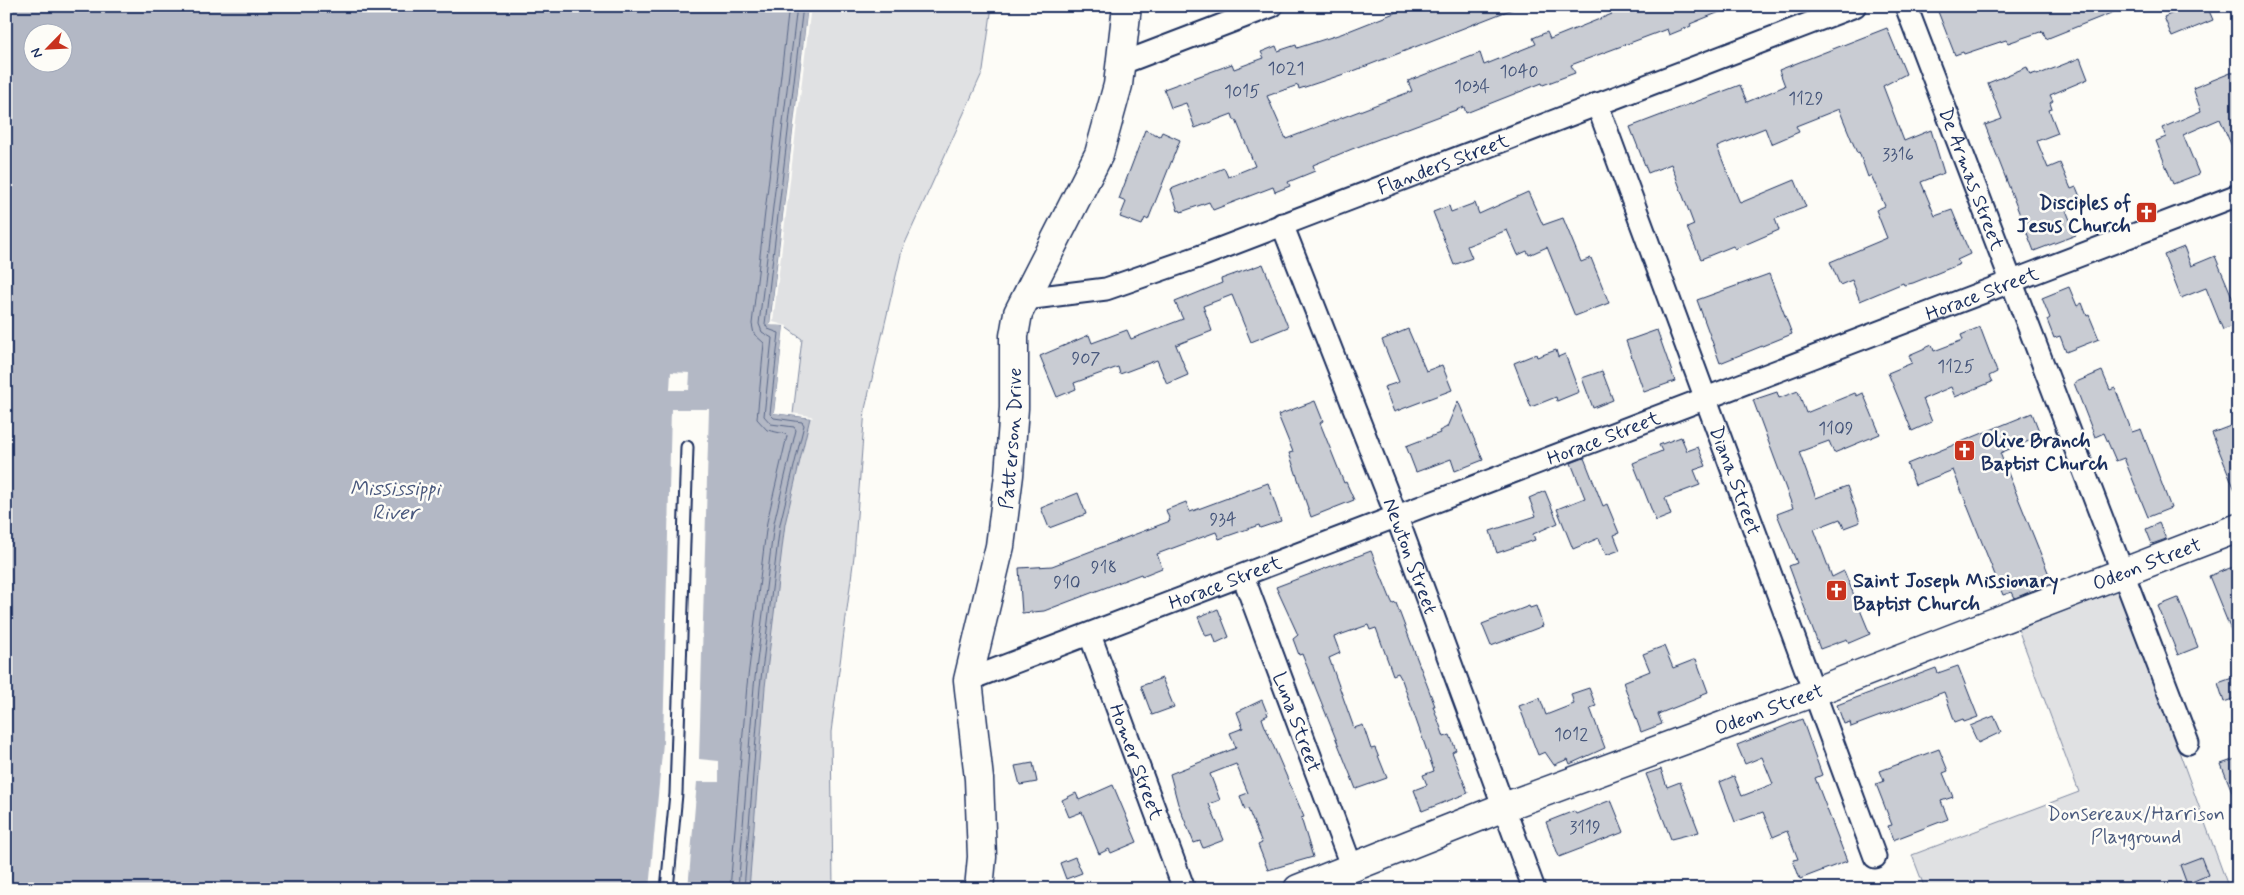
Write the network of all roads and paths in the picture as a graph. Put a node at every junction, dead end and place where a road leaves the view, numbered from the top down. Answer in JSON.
{"nodes":[{"id":1,"x":1126,"y":6,"type":"edge"},
{"id":2,"x":1272,"y":6,"type":"edge"},
{"id":3,"x":1855,"y":6,"type":"edge"},
{"id":4,"x":1906,"y":6,"type":"edge"},
{"id":5,"x":1120,"y":64,"type":"junction"},
{"id":6,"x":1597,"y":104,"type":"junction"},
{"id":7,"x":2238,"y":195,"type":"edge"},
{"id":8,"x":1282,"y":224,"type":"junction"},
{"id":9,"x":2012,"y":282,"type":"junction"},
{"id":10,"x":1025,"y":299,"type":"junction"},
{"id":11,"x":1706,"y":398,"type":"junction"},
{"id":12,"x":687,"y":447,"type":"dead end"},
{"id":13,"x":1396,"y":515,"type":"junction"},
{"id":14,"x":2238,"y":528,"type":"edge"},
{"id":15,"x":2123,"y":573,"type":"junction"},
{"id":16,"x":1244,"y":576,"type":"junction"},
{"id":17,"x":1090,"y":635,"type":"junction"},
{"id":18,"x":968,"y":680,"type":"junction"},
{"id":19,"x":1814,"y":692,"type":"junction"},
{"id":20,"x":2188,"y":744,"type":"dead end"},
{"id":21,"x":1504,"y":807,"type":"junction"},
{"id":22,"x":1875,"y":858,"type":"dead end"},
{"id":23,"x":1352,"y":868,"type":"junction"},
{"id":24,"x":667,"y":889,"type":"edge"},
{"id":25,"x":979,"y":889,"type":"edge"},
{"id":26,"x":1184,"y":889,"type":"edge"},
{"id":27,"x":1298,"y":889,"type":"edge"},
{"id":28,"x":1534,"y":889,"type":"edge"}],
"edges":[{"from":1,"to":5,"type":"street","name":"Patterson Drive"},
{"from":2,"to":5,"type":"street"},
{"from":3,"to":6,"type":"street","name":"Flanders Street"},
{"from":4,"to":9,"type":"street","name":"De Armas Street"},
{"from":5,"to":10,"type":"street","name":"Patterson Drive"},
{"from":6,"to":8,"type":"street","name":"Flanders Street"},
{"from":6,"to":11,"type":"street","name":"Diana Street"},
{"from":7,"to":9,"type":"street","name":"Horace Street"},
{"from":8,"to":10,"type":"street","name":"Flanders Street"},
{"from":8,"to":13,"type":"street","name":"Newton Street"},
{"from":9,"to":11,"type":"street","name":"Horace Street"},
{"from":9,"to":15,"type":"street","name":"De Armas Street"},
{"from":10,"to":18,"type":"street","name":"Patterson Drive"},
{"from":11,"to":13,"type":"street","name":"Horace Street"},
{"from":11,"to":19,"type":"street","name":"Diana Street"},
{"from":12,"to":24,"type":"lane"},
{"from":13,"to":16,"type":"street","name":"Horace Street"},
{"from":13,"to":21,"type":"street","name":"Newton Street"},
{"from":14,"to":15,"type":"street","name":"Odeon Street"},
{"from":15,"to":19,"type":"street","name":"Odeon Street"},
{"from":15,"to":20,"type":"street","name":"De Armas Street"},
{"from":16,"to":17,"type":"street","name":"Horace Street"},
{"from":16,"to":23,"type":"street","name":"Luna Street"},
{"from":17,"to":18,"type":"street","name":"Horace Street"},
{"from":17,"to":26,"type":"street","name":"Homer Street"},
{"from":18,"to":25,"type":"street","name":"Patterson Drive"},
{"from":19,"to":21,"type":"street","name":"Odeon Street"},
{"from":19,"to":22,"type":"street","name":"Diana Street"},
{"from":21,"to":23,"type":"street","name":"Odeon Street"},
{"from":21,"to":28,"type":"street","name":"Newton Street"},
{"from":23,"to":27,"type":"street","name":"Odeon Street"}]}
